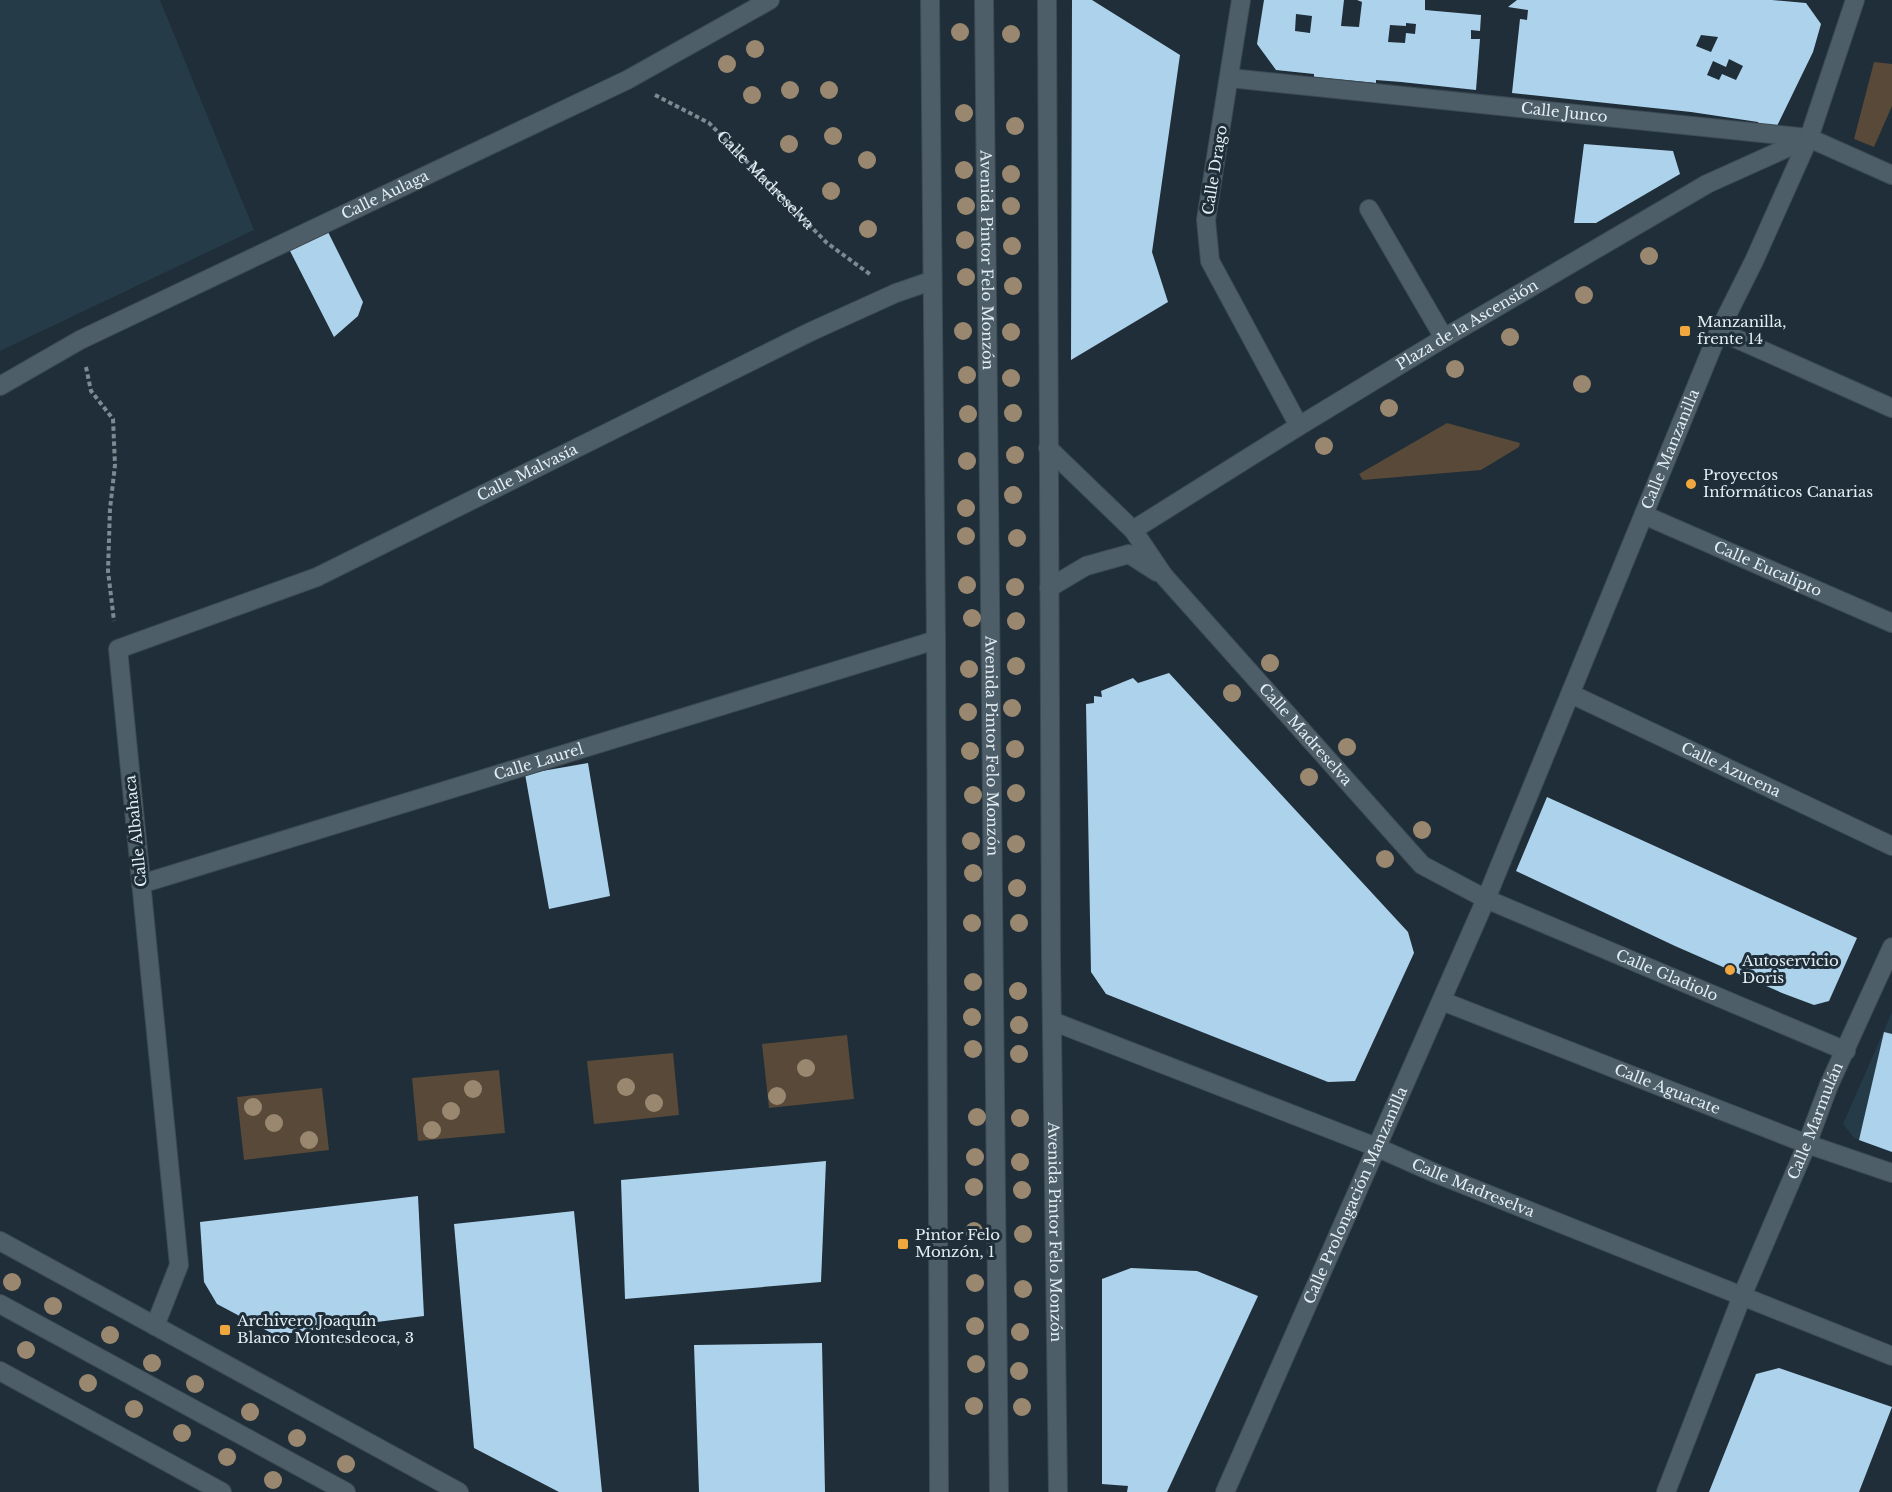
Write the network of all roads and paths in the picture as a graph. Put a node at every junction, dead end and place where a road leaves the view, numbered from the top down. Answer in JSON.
{"nodes":[{"id":1,"x":770,"y":0,"type":"edge"},
{"id":2,"x":930,"y":0,"type":"edge"},
{"id":3,"x":984,"y":0,"type":"edge"},
{"id":4,"x":1047,"y":0,"type":"edge"},
{"id":5,"x":1241,"y":0,"type":"edge"},
{"id":6,"x":1855,"y":0,"type":"edge"},
{"id":7,"x":1230,"y":78,"type":"junction"},
{"id":8,"x":627,"y":80,"type":"junction"},
{"id":9,"x":1809,"y":138,"type":"junction"},
{"id":10,"x":1892,"y":175,"type":"edge"},
{"id":11,"x":1369,"y":209,"type":"dead end"},
{"id":12,"x":931,"y":281,"type":"junction"},
{"id":13,"x":896,"y":293,"type":"junction"},
{"id":14,"x":1719,"y":331,"type":"junction"},
{"id":15,"x":1444,"y":338,"type":"junction"},
{"id":16,"x":80,"y":340,"type":"junction"},
{"id":17,"x":0,"y":386,"type":"edge"},
{"id":18,"x":1892,"y":408,"type":"edge"},
{"id":19,"x":1299,"y":426,"type":"junction"},
{"id":20,"x":1048,"y":448,"type":"junction"},
{"id":21,"x":1644,"y":515,"type":"junction"},
{"id":22,"x":1132,"y":530,"type":"junction"},
{"id":23,"x":1164,"y":576,"type":"junction"},
{"id":24,"x":1049,"y":588,"type":"junction"},
{"id":25,"x":1892,"y":623,"type":"edge"},
{"id":26,"x":936,"y":640,"type":"junction"},
{"id":27,"x":118,"y":649,"type":"junction"},
{"id":28,"x":1571,"y":694,"type":"junction"},
{"id":29,"x":1892,"y":846,"type":"edge"},
{"id":30,"x":141,"y":884,"type":"junction"},
{"id":31,"x":1486,"y":899,"type":"junction"},
{"id":32,"x":1892,"y":947,"type":"edge"},
{"id":33,"x":1442,"y":1002,"type":"junction"},
{"id":34,"x":1052,"y":1022,"type":"junction"},
{"id":35,"x":1846,"y":1051,"type":"junction"},
{"id":36,"x":1807,"y":1144,"type":"junction"},
{"id":37,"x":1376,"y":1147,"type":"junction"},
{"id":38,"x":1892,"y":1173,"type":"edge"},
{"id":39,"x":0,"y":1241,"type":"edge"},
{"id":40,"x":1742,"y":1296,"type":"junction"},
{"id":41,"x":0,"y":1304,"type":"edge"},
{"id":42,"x":155,"y":1326,"type":"junction"},
{"id":43,"x":1892,"y":1356,"type":"edge"},
{"id":44,"x":0,"y":1371,"type":"edge"},
{"id":45,"x":222,"y":1492,"type":"edge"},
{"id":46,"x":346,"y":1492,"type":"edge"},
{"id":47,"x":459,"y":1492,"type":"edge"},
{"id":48,"x":939,"y":1492,"type":"edge"},
{"id":49,"x":999,"y":1492,"type":"edge"},
{"id":50,"x":1058,"y":1492,"type":"edge"},
{"id":51,"x":1225,"y":1492,"type":"edge"},
{"id":52,"x":1666,"y":1492,"type":"edge"}],
"edges":[{"from":1,"to":8,"type":"street","name":"Calle Aulaga"},
{"from":2,"to":12,"type":"street"},
{"from":3,"to":49,"type":"street","name":"Avenida Pintor Felo Monzón"},
{"from":4,"to":20,"type":"street","name":"Avenida Pintor Felo Monzón"},
{"from":5,"to":7,"type":"street","name":"Calle Drago"},
{"from":6,"to":9,"type":"street","name":"Calle Manzanilla"},
{"from":7,"to":9,"type":"street","name":"Calle Junco"},
{"from":7,"to":19,"type":"street","name":"Calle Drago"},
{"from":8,"to":13,"type":"path","name":"Calle Madreselva"},
{"from":8,"to":16,"type":"street","name":"Calle Aulaga"},
{"from":9,"to":10,"type":"street","name":"Calle Junco"},
{"from":9,"to":14,"type":"street","name":"Calle Manzanilla"},
{"from":9,"to":15,"type":"street","name":"Plaza de la Ascensión"},
{"from":11,"to":15,"type":"street"},
{"from":12,"to":13,"type":"street","name":"Calle Malvasía"},
{"from":12,"to":26,"type":"street"},
{"from":13,"to":27,"type":"street","name":"Calle Malvasía"},
{"from":14,"to":18,"type":"street"},
{"from":14,"to":21,"type":"street","name":"Calle Manzanilla"},
{"from":15,"to":19,"type":"street","name":"Plaza de la Ascensión"},
{"from":16,"to":17,"type":"street","name":"Calle Aulaga"},
{"from":16,"to":27,"type":"path"},
{"from":19,"to":22,"type":"street","name":"Plaza de la Ascensión"},
{"from":20,"to":22,"type":"street","name":"Calle Madreselva"},
{"from":20,"to":24,"type":"street","name":"Avenida Pintor Felo Monzón"},
{"from":21,"to":25,"type":"street","name":"Calle Eucalipto"},
{"from":21,"to":28,"type":"street","name":"Calle Manzanilla"},
{"from":22,"to":23,"type":"street","name":"Calle Madreselva"},
{"from":23,"to":24,"type":"street","name":"Calle Madreselva"},
{"from":23,"to":31,"type":"street","name":"Calle Madreselva"},
{"from":24,"to":34,"type":"street","name":"Avenida Pintor Felo Monzón"},
{"from":26,"to":30,"type":"street","name":"Calle Laurel"},
{"from":26,"to":48,"type":"street"},
{"from":27,"to":30,"type":"street","name":"Calle Albahaca"},
{"from":28,"to":29,"type":"street","name":"Calle Azucena"},
{"from":28,"to":31,"type":"street","name":"Calle Manzanilla"},
{"from":30,"to":42,"type":"street","name":"Calle Albahaca"},
{"from":31,"to":33,"type":"street","name":"Calle Prolongación Manzanilla"},
{"from":31,"to":35,"type":"street","name":"Calle Gladiolo"},
{"from":32,"to":35,"type":"street","name":"Calle Marmulán"},
{"from":33,"to":36,"type":"street","name":"Calle Aguacate"},
{"from":33,"to":37,"type":"street","name":"Calle Prolongación Manzanilla"},
{"from":34,"to":37,"type":"street","name":"Calle Madreselva"},
{"from":34,"to":50,"type":"street","name":"Avenida Pintor Felo Monzón"},
{"from":35,"to":36,"type":"street","name":"Calle Marmulán"},
{"from":36,"to":38,"type":"street","name":"Calle Aguacate"},
{"from":36,"to":40,"type":"street","name":"Calle Marmulán"},
{"from":37,"to":40,"type":"street","name":"Calle Madreselva"},
{"from":37,"to":51,"type":"street","name":"Calle Prolongación Manzanilla"},
{"from":39,"to":42,"type":"street"},
{"from":40,"to":43,"type":"street","name":"Calle Madreselva"},
{"from":40,"to":52,"type":"street","name":"Calle Marmulán"},
{"from":41,"to":46,"type":"street"},
{"from":42,"to":47,"type":"street"},
{"from":44,"to":45,"type":"street"}]}
